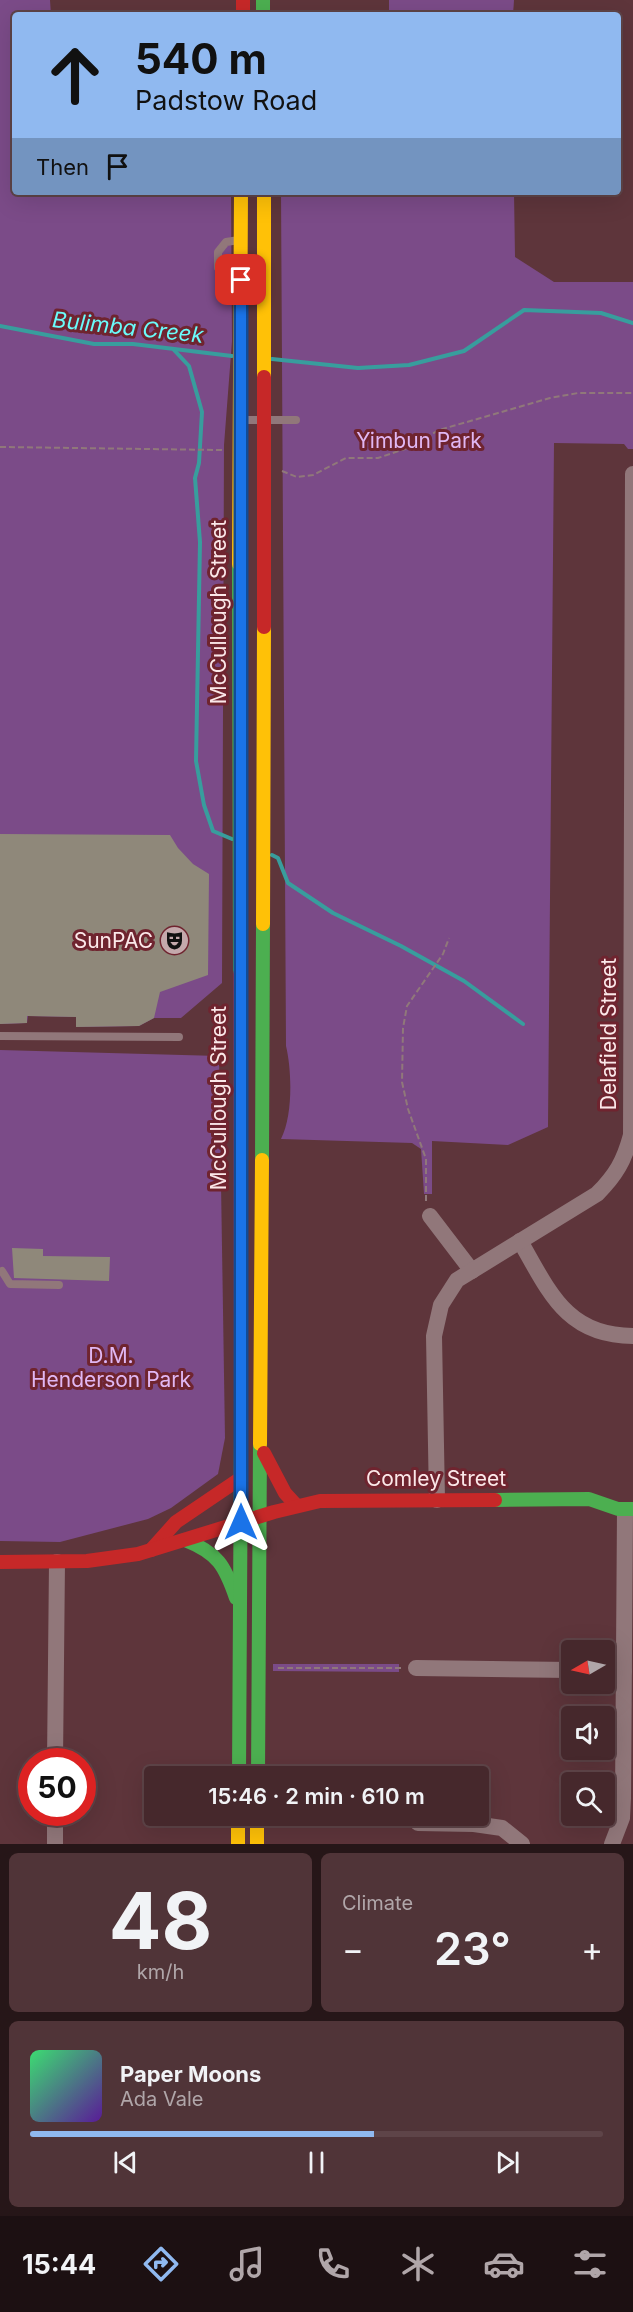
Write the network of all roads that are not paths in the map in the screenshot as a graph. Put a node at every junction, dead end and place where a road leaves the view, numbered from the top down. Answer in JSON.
{"nodes":[{"id":1,"x":241,"y":195,"type":"edge"},
{"id":2,"x":264,"y":195,"type":"edge"},
{"id":3,"x":241,"y":240,"type":"junction"},
{"id":4,"x":264,"y":250,"type":"junction"},
{"id":5,"x":241,"y":280,"type":"junction"},
{"id":6,"x":240,"y":420,"type":"junction"},
{"id":7,"x":265,"y":420,"type":"junction"},
{"id":8,"x":296,"y":420,"type":"dead end"},
{"id":9,"x":633,"y":474,"type":"edge"},
{"id":10,"x":0,"y":1035,"type":"edge"},
{"id":11,"x":263,"y":1036,"type":"junction"},
{"id":12,"x":179,"y":1037,"type":"dead end"},
{"id":13,"x":240,"y":1037,"type":"junction"},
{"id":14,"x":430,"y":1216,"type":"road end"},
{"id":15,"x":520,"y":1241,"type":"junction"},
{"id":16,"x":2,"y":1271,"type":"dead end"},
{"id":17,"x":472,"y":1271,"type":"junction"},
{"id":18,"x":59,"y":1285,"type":"dead end"},
{"id":19,"x":633,"y":1336,"type":"edge"},
{"id":20,"x":261,"y":1447,"type":"junction"},
{"id":21,"x":241,"y":1478,"type":"junction"},
{"id":22,"x":436,"y":1500,"type":"junction"},
{"id":23,"x":296,"y":1505,"type":"junction"},
{"id":24,"x":629,"y":1509,"type":"edge"},
{"id":25,"x":261,"y":1515,"type":"junction"},
{"id":26,"x":241,"y":1522,"type":"junction"},
{"id":27,"x":185,"y":1540,"type":"junction"},
{"id":28,"x":150,"y":1551,"type":"junction"},
{"id":29,"x":0,"y":1562,"type":"edge"},
{"id":30,"x":57,"y":1562,"type":"junction"},
{"id":31,"x":240,"y":1611,"type":"junction"},
{"id":32,"x":416,"y":1668,"type":"road end"},
{"id":33,"x":561,"y":1670,"type":"edge"},
{"id":34,"x":615,"y":1671,"type":"edge"},
{"id":35,"x":624,"y":1671,"type":"junction"},
{"id":36,"x":56,"y":1748,"type":"edge"},
{"id":37,"x":239,"y":1766,"type":"edge"},
{"id":38,"x":258,"y":1766,"type":"edge"},
{"id":39,"x":55,"y":1826,"type":"edge"},
{"id":40,"x":238,"y":1826,"type":"edge"},
{"id":41,"x":257,"y":1826,"type":"edge"},
{"id":42,"x":488,"y":1826,"type":"edge"},
{"id":43,"x":55,"y":1844,"type":"edge"},
{"id":44,"x":238,"y":1844,"type":"edge"},
{"id":45,"x":257,"y":1844,"type":"edge"},
{"id":46,"x":522,"y":1844,"type":"edge"},
{"id":47,"x":612,"y":1844,"type":"edge"}],
"edges":[{"from":1,"to":3,"type":"main road","name":"McCullough Street"},
{"from":2,"to":4,"type":"main road","name":"McCullough Street"},
{"from":3,"to":5,"type":"main road","name":"McCullough Street"},
{"from":3,"to":5,"type":"lane"},
{"from":4,"to":5,"type":"lane"},
{"from":4,"to":7,"type":"main road","name":"McCullough Street"},
{"from":5,"to":6,"type":"main road","name":"McCullough Street"},
{"from":6,"to":7,"type":"lane"},
{"from":6,"to":13,"type":"main road","name":"McCullough Street"},
{"from":7,"to":8,"type":"lane"},
{"from":7,"to":11,"type":"main road","name":"McCullough Street"},
{"from":9,"to":15,"type":"street","name":"Delafield Street"},
{"from":10,"to":12,"type":"lane"},
{"from":11,"to":13,"type":"lane"},
{"from":11,"to":20,"type":"main road","name":"McCullough Street"},
{"from":13,"to":21,"type":"main road","name":"McCullough Street"},
{"from":14,"to":17,"type":"street"},
{"from":15,"to":17,"type":"street","name":"Delafield Street"},
{"from":15,"to":19,"type":"street"},
{"from":16,"to":18,"type":"lane"},
{"from":17,"to":22,"type":"street","name":"Delafield Street"},
{"from":20,"to":23,"type":"main road"},
{"from":20,"to":25,"type":"main road","name":"McCullough Street"},
{"from":21,"to":26,"type":"main road","name":"McCullough Street"},
{"from":21,"to":28,"type":"main road"},
{"from":22,"to":23,"type":"main road","name":"Comley Street"},
{"from":22,"to":24,"type":"main road","name":"Comley Street"},
{"from":23,"to":25,"type":"main road","name":"Comley Street"},
{"from":24,"to":35,"type":"street"},
{"from":25,"to":26,"type":"main road","name":"Comley Street"},
{"from":25,"to":38,"type":"main road","name":"McCullough Street"},
{"from":26,"to":27,"type":"main road","name":"Comley Street"},
{"from":26,"to":31,"type":"main road","name":"McCullough Street"},
{"from":27,"to":28,"type":"main road","name":"Comley Street"},
{"from":27,"to":31,"type":"main road"},
{"from":28,"to":30,"type":"main road","name":"Comley Street"},
{"from":29,"to":30,"type":"main road","name":"Comley Street"},
{"from":30,"to":36,"type":"street"},
{"from":31,"to":37,"type":"main road","name":"McCullough Street"},
{"from":32,"to":33,"type":"street"},
{"from":34,"to":35,"type":"street"},
{"from":35,"to":47,"type":"street"},
{"from":39,"to":43,"type":"street"},
{"from":40,"to":44,"type":"main road"},
{"from":41,"to":45,"type":"main road"},
{"from":42,"to":46,"type":"street"}]}
